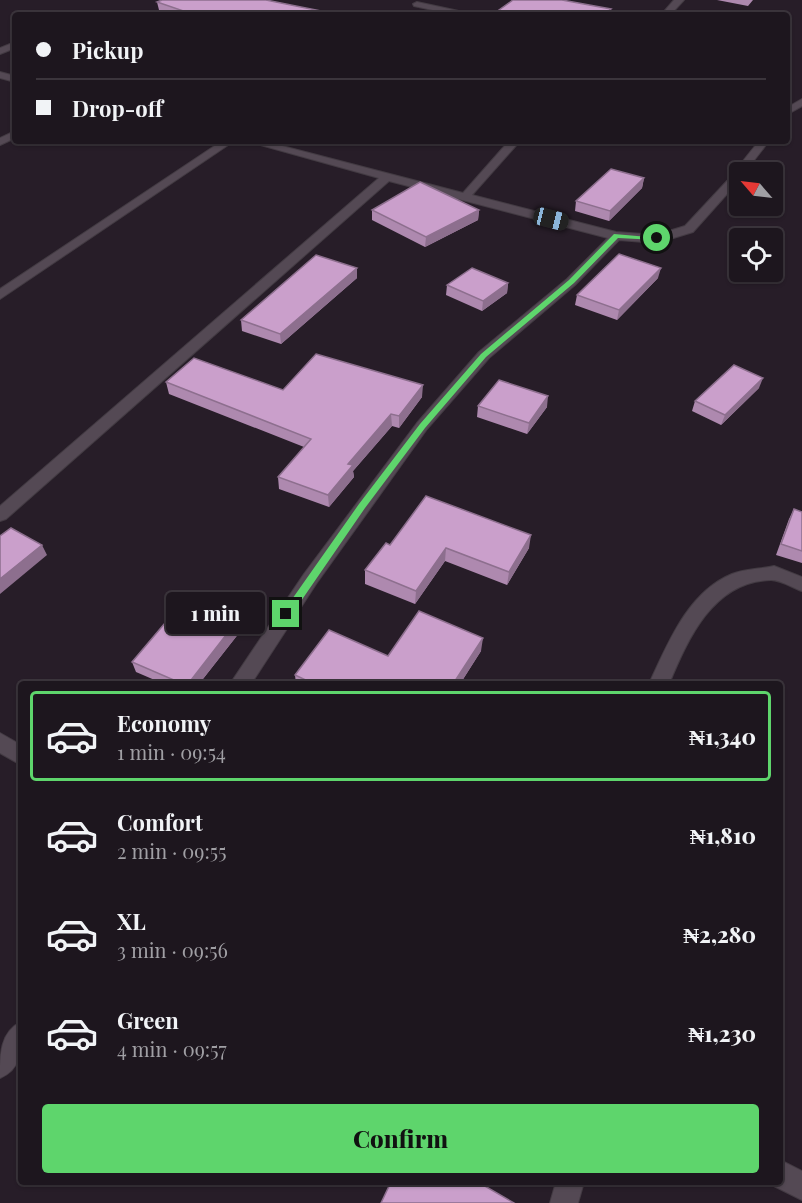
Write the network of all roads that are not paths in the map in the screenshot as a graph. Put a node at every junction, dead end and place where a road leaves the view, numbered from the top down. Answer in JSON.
{"nodes":[{"id":1,"x":680,"y":0,"type":"edge"},
{"id":2,"x":417,"y":4,"type":"dead end"},
{"id":3,"x":454,"y":12,"type":"edge"},
{"id":4,"x":668,"y":12,"type":"edge"},
{"id":5,"x":225,"y":144,"type":"edge"},
{"id":6,"x":262,"y":144,"type":"edge"},
{"id":7,"x":511,"y":144,"type":"edge"},
{"id":8,"x":762,"y":144,"type":"edge"},
{"id":9,"x":387,"y":177,"type":"junction"},
{"id":10,"x":465,"y":197,"type":"junction"},
{"id":11,"x":616,"y":236,"type":"junction"},
{"id":12,"x":0,"y":295,"type":"edge"},
{"id":13,"x":0,"y":515,"type":"edge"},
{"id":14,"x":802,"y":584,"type":"edge"},
{"id":15,"x":242,"y":681,"type":"edge"},
{"id":16,"x":660,"y":681,"type":"edge"},
{"id":17,"x":0,"y":742,"type":"edge"},
{"id":18,"x":18,"y":754,"type":"edge"},
{"id":19,"x":18,"y":1039,"type":"edge"},
{"id":20,"x":0,"y":1065,"type":"edge"},
{"id":21,"x":783,"y":1176,"type":"edge"},
{"id":22,"x":569,"y":1185,"type":"edge"},
{"id":23,"x":802,"y":1186,"type":"edge"},
{"id":24,"x":564,"y":1203,"type":"edge"}],
"edges":[{"from":1,"to":4,"type":"street"},
{"from":2,"to":3,"type":"street"},
{"from":5,"to":12,"type":"street"},
{"from":6,"to":9,"type":"street"},
{"from":7,"to":10,"type":"street"},
{"from":8,"to":11,"type":"street"},
{"from":9,"to":10,"type":"street"},
{"from":9,"to":13,"type":"street"},
{"from":10,"to":11,"type":"street"},
{"from":11,"to":15,"type":"street"},
{"from":14,"to":16,"type":"street"},
{"from":17,"to":18,"type":"street"},
{"from":19,"to":20,"type":"street"},
{"from":21,"to":23,"type":"street"},
{"from":22,"to":24,"type":"street"}]}
